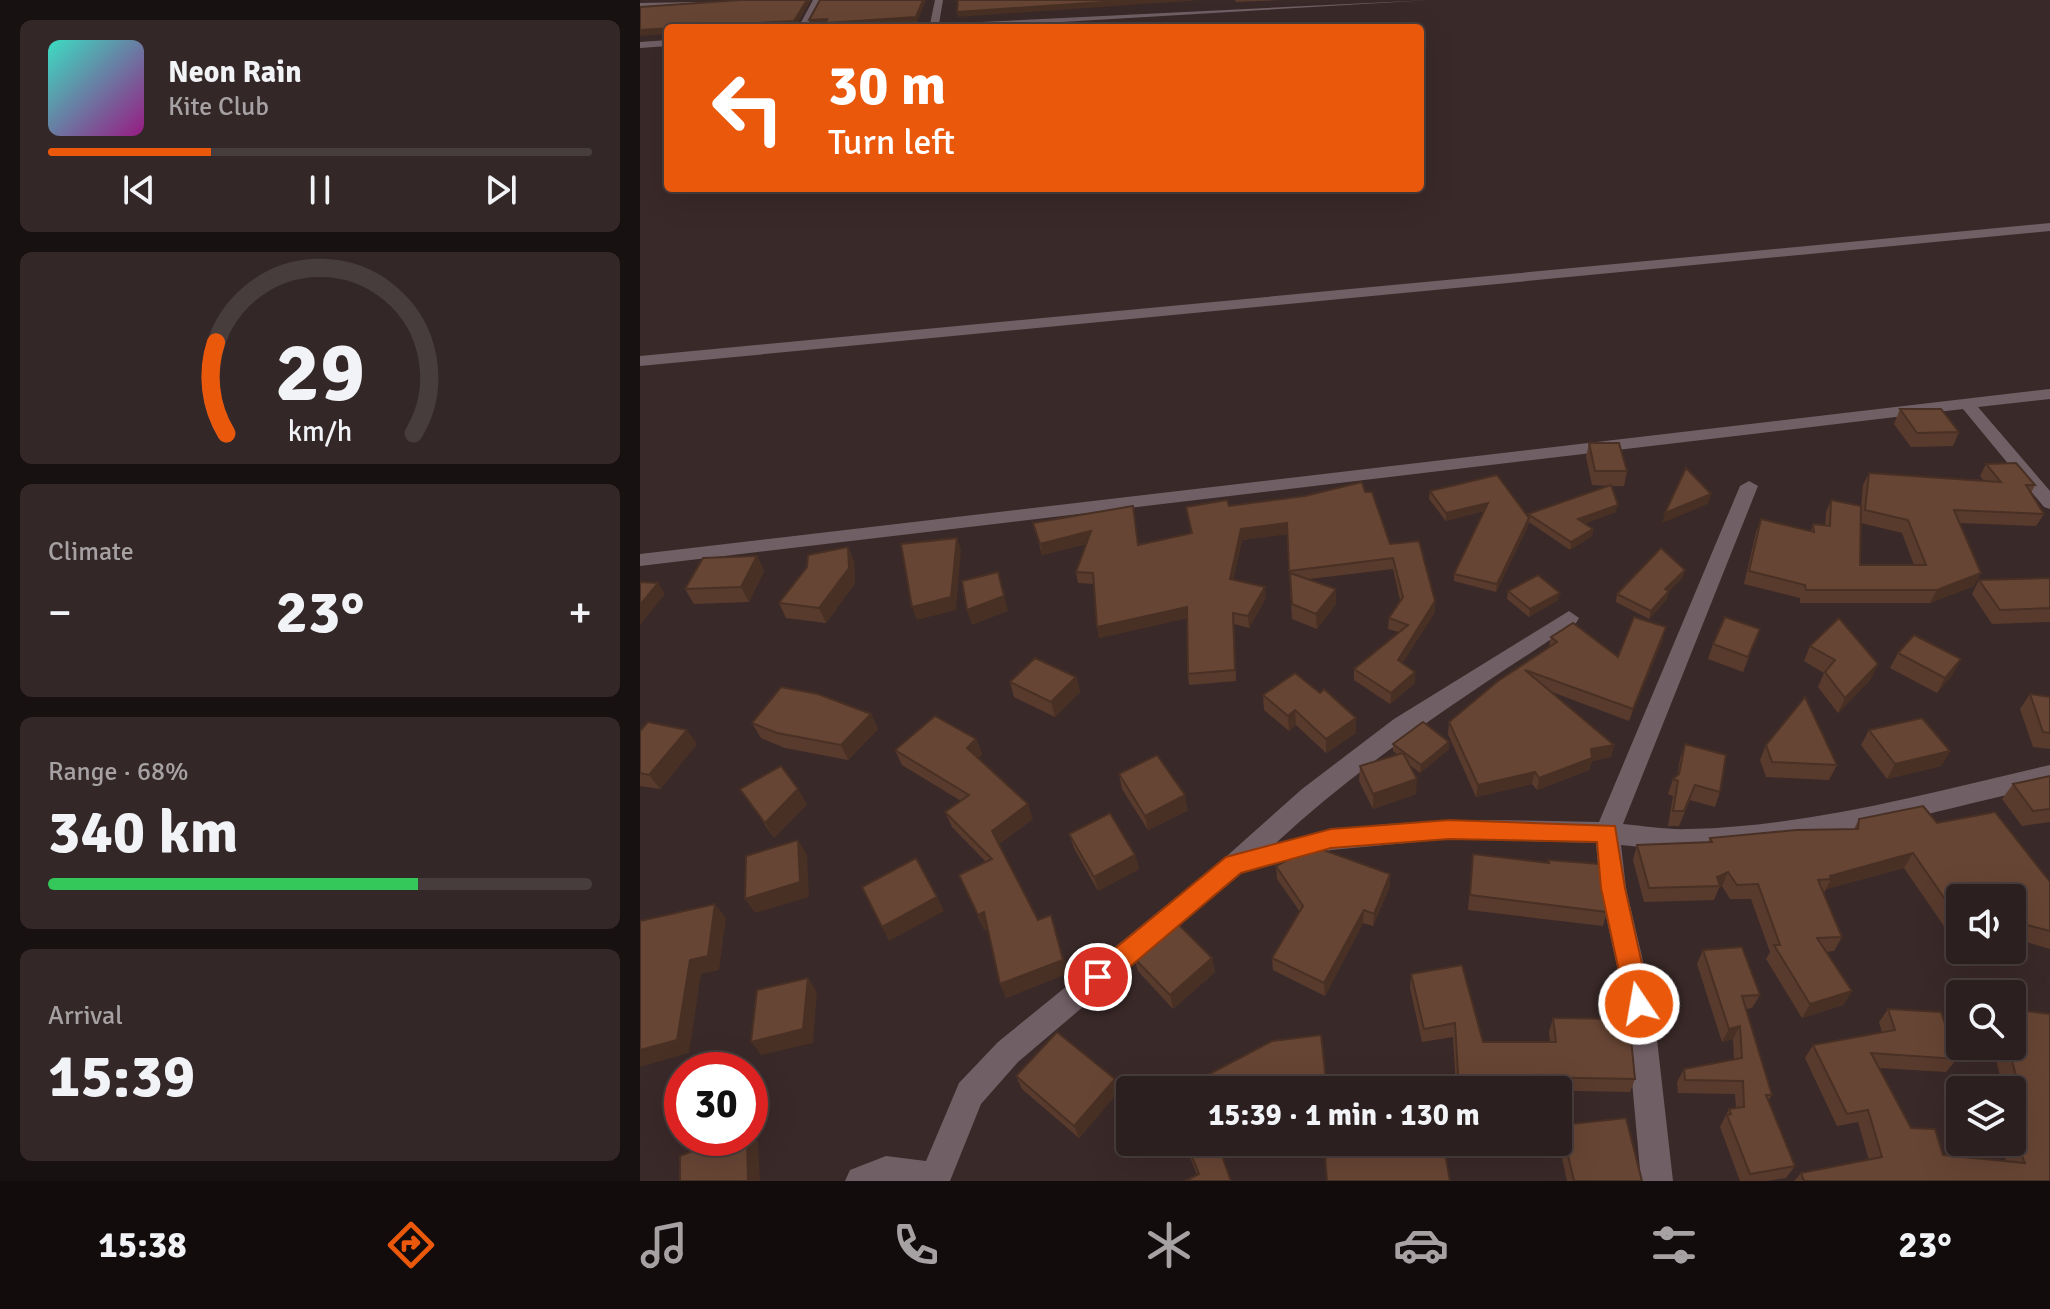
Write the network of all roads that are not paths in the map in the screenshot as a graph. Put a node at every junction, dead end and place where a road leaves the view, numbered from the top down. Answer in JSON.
{"nodes":[{"id":1,"x":817,"y":0,"type":"edge"},
{"id":2,"x":939,"y":0,"type":"edge"},
{"id":3,"x":1138,"y":0,"type":"edge"},
{"id":4,"x":1427,"y":0,"type":"edge"},
{"id":5,"x":703,"y":3,"type":"edge"},
{"id":6,"x":1263,"y":4,"type":"edge"},
{"id":7,"x":640,"y":6,"type":"edge"},
{"id":8,"x":1141,"y":14,"type":"junction"},
{"id":9,"x":804,"y":24,"type":"edge"},
{"id":10,"x":935,"y":24,"type":"edge"},
{"id":11,"x":982,"y":24,"type":"edge"},
{"id":12,"x":664,"y":43,"type":"edge"},
{"id":13,"x":640,"y":45,"type":"edge"},
{"id":14,"x":2050,"y":227,"type":"edge"},
{"id":15,"x":640,"y":361,"type":"edge"},
{"id":16,"x":2050,"y":394,"type":"edge"},
{"id":17,"x":1966,"y":403,"type":"junction"},
{"id":18,"x":1749,"y":486,"type":"dead end"},
{"id":19,"x":2050,"y":503,"type":"edge"},
{"id":20,"x":640,"y":560,"type":"edge"},
{"id":21,"x":1569,"y":618,"type":"dead end"},
{"id":22,"x":2050,"y":775,"type":"edge"},
{"id":23,"x":1607,"y":833,"type":"junction"},
{"id":24,"x":1234,"y":864,"type":"junction"},
{"id":25,"x":934,"y":1180,"type":"edge"},
{"id":26,"x":861,"y":1181,"type":"edge"},
{"id":27,"x":1657,"y":1181,"type":"edge"}],
"edges":[{"from":1,"to":9,"type":"street"},
{"from":2,"to":10,"type":"street"},
{"from":3,"to":8,"type":"street"},
{"from":4,"to":6,"type":"street"},
{"from":5,"to":7,"type":"street"},
{"from":6,"to":8,"type":"street"},
{"from":8,"to":11,"type":"street"},
{"from":12,"to":13,"type":"street"},
{"from":14,"to":15,"type":"street"},
{"from":16,"to":17,"type":"street"},
{"from":17,"to":19,"type":"street"},
{"from":17,"to":20,"type":"street"},
{"from":18,"to":23,"type":"street"},
{"from":21,"to":24,"type":"street"},
{"from":22,"to":23,"type":"street"},
{"from":23,"to":24,"type":"street"},
{"from":23,"to":27,"type":"street"},
{"from":24,"to":25,"type":"street"},
{"from":25,"to":26,"type":"street"}]}
